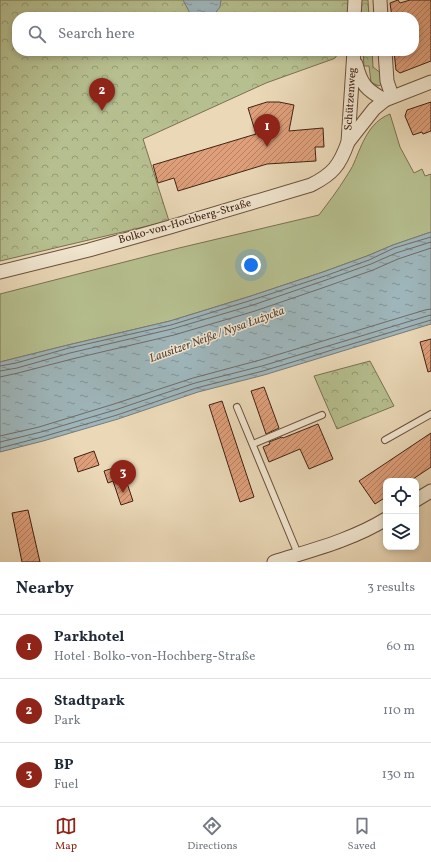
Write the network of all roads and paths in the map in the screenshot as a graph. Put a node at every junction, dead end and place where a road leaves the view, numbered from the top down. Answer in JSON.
{"nodes":[{"id":1,"x":355,"y":0,"type":"edge"},
{"id":2,"x":380,"y":0,"type":"edge"},
{"id":3,"x":354,"y":12,"type":"edge"},
{"id":4,"x":381,"y":12,"type":"edge"},
{"id":5,"x":354,"y":56,"type":"edge"},
{"id":6,"x":354,"y":56,"type":"edge"},
{"id":7,"x":385,"y":56,"type":"edge"},
{"id":8,"x":431,"y":82,"type":"edge"},
{"id":9,"x":388,"y":98,"type":"junction"},
{"id":10,"x":348,"y":142,"type":"junction"},
{"id":11,"x":0,"y":272,"type":"edge"},
{"id":12,"x":237,"y":407,"type":"dead end"},
{"id":13,"x":431,"y":414,"type":"edge"},
{"id":14,"x":322,"y":415,"type":"dead end"},
{"id":15,"x":385,"y":440,"type":"dead end"},
{"id":16,"x":253,"y":444,"type":"junction"},
{"id":17,"x":431,"y":491,"type":"edge"},
{"id":18,"x":419,"y":498,"type":"edge"},
{"id":19,"x":383,"y":521,"type":"edge"},
{"id":20,"x":298,"y":554,"type":"junction"},
{"id":21,"x":274,"y":562,"type":"edge"}],
"edges":[{"from":1,"to":3,"type":"street"},
{"from":2,"to":4,"type":"street"},
{"from":5,"to":9,"type":"street","name":"Schützenweg"},
{"from":6,"to":10,"type":"street","name":"Schützenweg"},
{"from":7,"to":9,"type":"street"},
{"from":8,"to":9,"type":"street"},
{"from":9,"to":10,"type":"street"},
{"from":10,"to":11,"type":"street","name":"Bolko-von-Hochberg-Straße"},
{"from":12,"to":16,"type":"lane"},
{"from":13,"to":15,"type":"lane"},
{"from":14,"to":16,"type":"lane"},
{"from":16,"to":20,"type":"lane"},
{"from":17,"to":18,"type":"street"},
{"from":19,"to":20,"type":"street"},
{"from":20,"to":21,"type":"street"}]}
